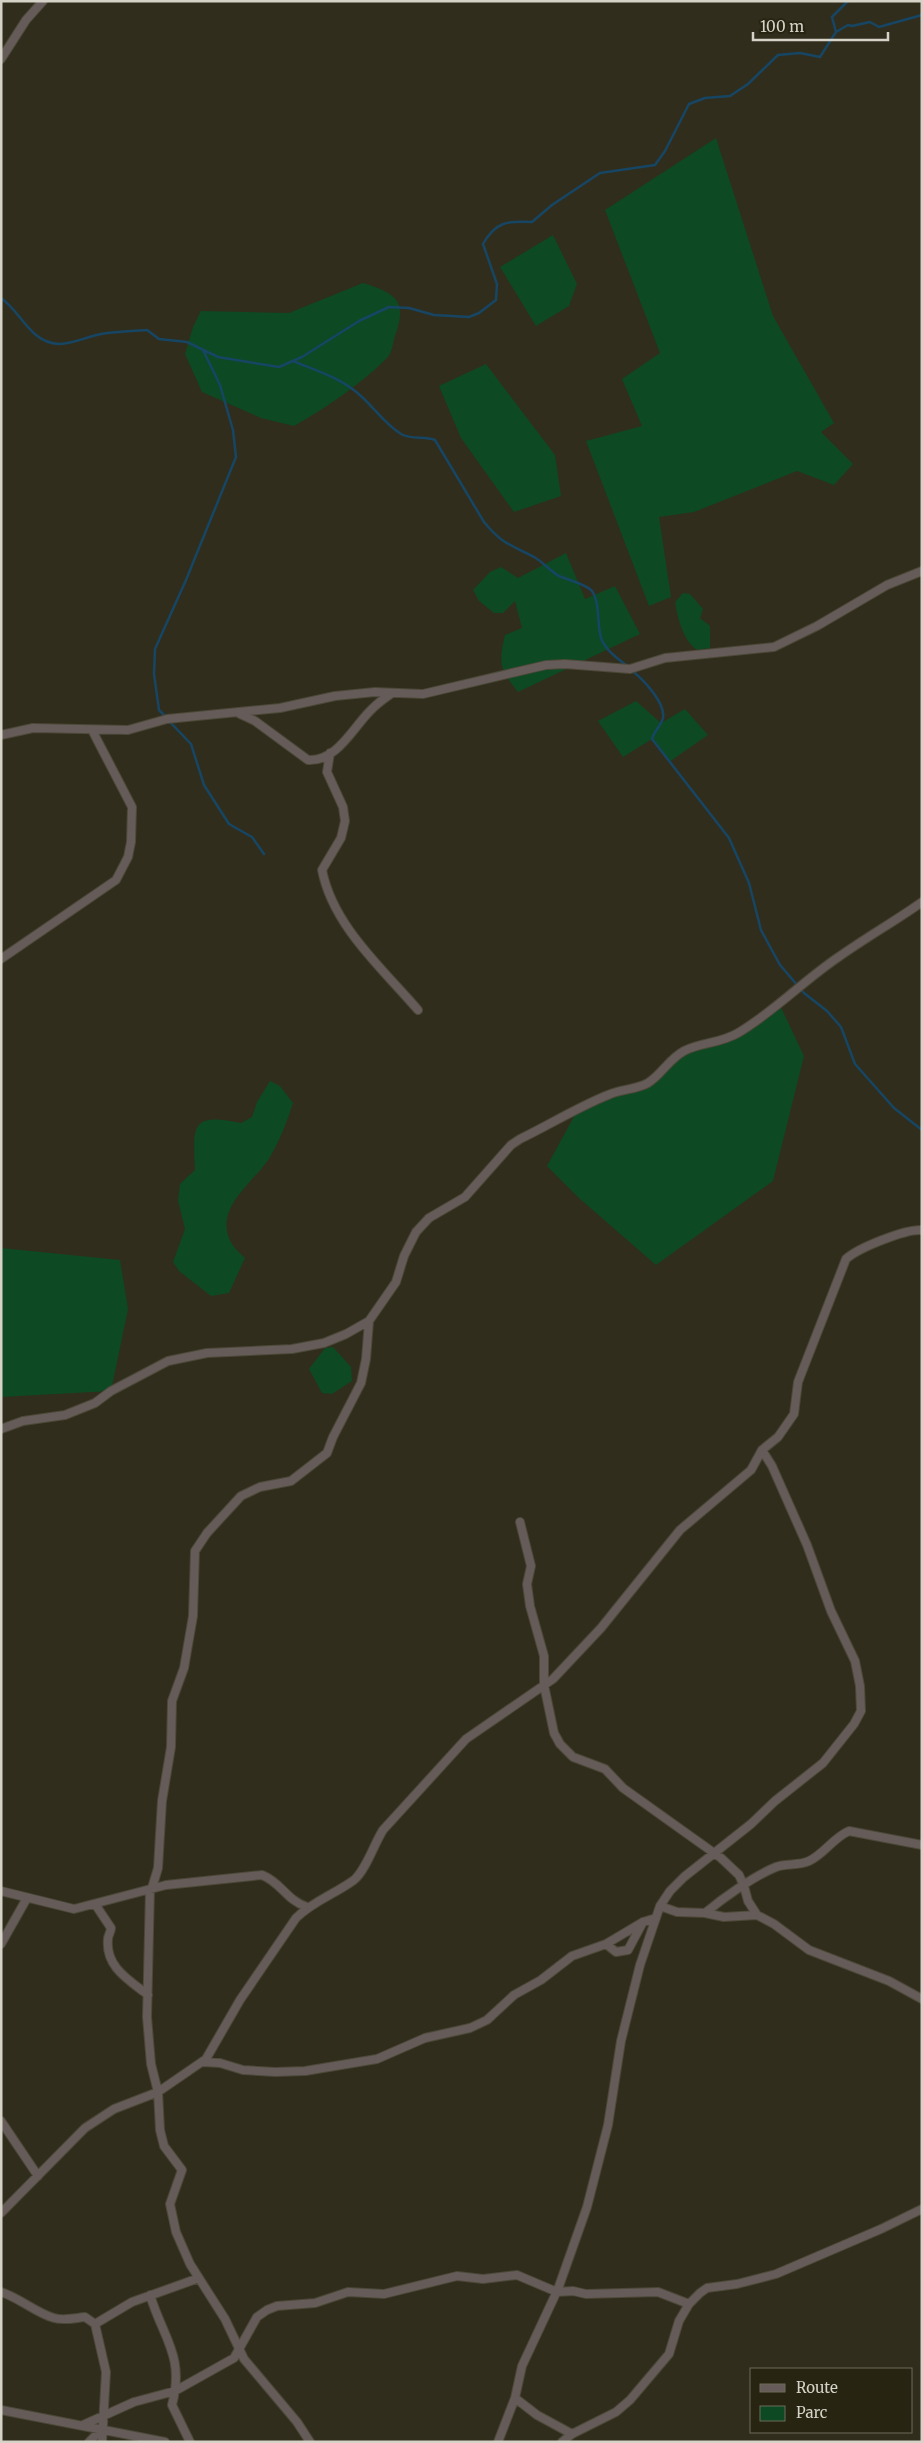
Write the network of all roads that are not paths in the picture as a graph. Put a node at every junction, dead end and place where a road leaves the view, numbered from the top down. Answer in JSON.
{"nodes":[{"id":1,"x":43,"y":1,"type":"edge"},
{"id":2,"x":1,"y":59,"type":"edge"},
{"id":3,"x":922,"y":572,"type":"edge"},
{"id":4,"x":392,"y":693,"type":"junction"},
{"id":5,"x":234,"y":711,"type":"junction"},
{"id":6,"x":92,"y":730,"type":"junction"},
{"id":7,"x":1,"y":735,"type":"edge"},
{"id":8,"x":330,"y":753,"type":"junction"},
{"id":9,"x":922,"y":902,"type":"edge"},
{"id":10,"x":1,"y":959,"type":"edge"},
{"id":11,"x":418,"y":1010,"type":"dead end"},
{"id":12,"x":922,"y":1230,"type":"edge"},
{"id":13,"x":369,"y":1321,"type":"junction"},
{"id":14,"x":1,"y":1429,"type":"edge"},
{"id":15,"x":762,"y":1450,"type":"junction"},
{"id":16,"x":520,"y":1522,"type":"dead end"},
{"id":17,"x":544,"y":1685,"type":"junction"},
{"id":18,"x":922,"y":1845,"type":"edge"},
{"id":19,"x":713,"y":1853,"type":"junction"},
{"id":20,"x":744,"y":1886,"type":"junction"},
{"id":21,"x":151,"y":1888,"type":"junction"},
{"id":22,"x":1,"y":1891,"type":"edge"},
{"id":23,"x":27,"y":1898,"type":"junction"},
{"id":24,"x":95,"y":1904,"type":"junction"},
{"id":25,"x":660,"y":1906,"type":"junction"},
{"id":26,"x":306,"y":1907,"type":"junction"},
{"id":27,"x":705,"y":1913,"type":"junction"},
{"id":28,"x":757,"y":1915,"type":"junction"},
{"id":29,"x":656,"y":1918,"type":"junction"},
{"id":30,"x":643,"y":1922,"type":"junction"},
{"id":31,"x":1,"y":1944,"type":"edge"},
{"id":32,"x":606,"y":1944,"type":"junction"},
{"id":33,"x":148,"y":1995,"type":"junction"},
{"id":34,"x":922,"y":1999,"type":"edge"},
{"id":35,"x":203,"y":2062,"type":"junction"},
{"id":36,"x":158,"y":2092,"type":"junction"},
{"id":37,"x":1,"y":2121,"type":"edge"},
{"id":38,"x":38,"y":2176,"type":"junction"},
{"id":39,"x":3,"y":2209,"type":"edge"},
{"id":40,"x":922,"y":2209,"type":"edge"},
{"id":41,"x":199,"y":2278,"type":"junction"},
{"id":42,"x":1,"y":2292,"type":"edge"},
{"id":43,"x":557,"y":2292,"type":"junction"},
{"id":44,"x":150,"y":2295,"type":"junction"},
{"id":45,"x":690,"y":2304,"type":"junction"},
{"id":46,"x":95,"y":2324,"type":"junction"},
{"id":47,"x":240,"y":2349,"type":"junction"},
{"id":48,"x":176,"y":2391,"type":"junction"},
{"id":49,"x":515,"y":2398,"type":"junction"},
{"id":50,"x":1,"y":2410,"type":"edge"},
{"id":51,"x":103,"y":2418,"type":"junction"},
{"id":52,"x":84,"y":2426,"type":"junction"},
{"id":53,"x":102,"y":2429,"type":"junction"},
{"id":54,"x":572,"y":2434,"type":"junction"},
{"id":55,"x":89,"y":2442,"type":"edge"},
{"id":56,"x":102,"y":2442,"type":"edge"},
{"id":57,"x":165,"y":2442,"type":"edge"},
{"id":58,"x":190,"y":2442,"type":"edge"},
{"id":59,"x":310,"y":2442,"type":"edge"},
{"id":60,"x":498,"y":2442,"type":"edge"},
{"id":61,"x":562,"y":2442,"type":"edge"}],
"edges":[{"from":1,"to":2,"type":"street"},
{"from":3,"to":4,"type":"street"},
{"from":4,"to":5,"type":"street"},
{"from":4,"to":8,"type":"street"},
{"from":5,"to":6,"type":"street"},
{"from":5,"to":8,"type":"street"},
{"from":6,"to":7,"type":"street"},
{"from":6,"to":10,"type":"street"},
{"from":8,"to":11,"type":"street"},
{"from":9,"to":13,"type":"street"},
{"from":12,"to":15,"type":"street"},
{"from":13,"to":14,"type":"street"},
{"from":13,"to":21,"type":"street"},
{"from":15,"to":17,"type":"street"},
{"from":15,"to":19,"type":"street"},
{"from":16,"to":17,"type":"street"},
{"from":17,"to":19,"type":"street"},
{"from":17,"to":26,"type":"street"},
{"from":18,"to":20,"type":"street"},
{"from":19,"to":20,"type":"street"},
{"from":19,"to":25,"type":"street"},
{"from":20,"to":27,"type":"street"},
{"from":20,"to":28,"type":"street"},
{"from":21,"to":24,"type":"street"},
{"from":21,"to":26,"type":"street"},
{"from":21,"to":33,"type":"street"},
{"from":22,"to":23,"type":"street"},
{"from":23,"to":24,"type":"street"},
{"from":23,"to":31,"type":"street"},
{"from":24,"to":33,"type":"street"},
{"from":25,"to":27,"type":"street"},
{"from":25,"to":29,"type":"street"},
{"from":26,"to":35,"type":"street"},
{"from":27,"to":28,"type":"street"},
{"from":28,"to":34,"type":"street"},
{"from":29,"to":30,"type":"street"},
{"from":29,"to":43,"type":"street"},
{"from":30,"to":32,"type":"street"},
{"from":30,"to":32,"type":"street"},
{"from":32,"to":35,"type":"street"},
{"from":33,"to":36,"type":"street"},
{"from":35,"to":36,"type":"street"},
{"from":36,"to":38,"type":"street"},
{"from":36,"to":41,"type":"street"},
{"from":37,"to":38,"type":"street"},
{"from":38,"to":39,"type":"street"},
{"from":40,"to":45,"type":"street"},
{"from":41,"to":44,"type":"street"},
{"from":41,"to":47,"type":"street"},
{"from":42,"to":46,"type":"street"},
{"from":43,"to":45,"type":"street"},
{"from":43,"to":47,"type":"street"},
{"from":43,"to":49,"type":"street"},
{"from":44,"to":46,"type":"street"},
{"from":44,"to":48,"type":"street"},
{"from":45,"to":54,"type":"street"},
{"from":46,"to":51,"type":"street"},
{"from":47,"to":48,"type":"street"},
{"from":47,"to":59,"type":"street"},
{"from":48,"to":51,"type":"street"},
{"from":48,"to":58,"type":"street"},
{"from":49,"to":54,"type":"street"},
{"from":49,"to":60,"type":"street"},
{"from":50,"to":52,"type":"street"},
{"from":51,"to":52,"type":"street"},
{"from":51,"to":53,"type":"street"},
{"from":52,"to":53,"type":"street"},
{"from":53,"to":55,"type":"street"},
{"from":53,"to":56,"type":"street"},
{"from":53,"to":57,"type":"street"},
{"from":54,"to":61,"type":"street"}]}
